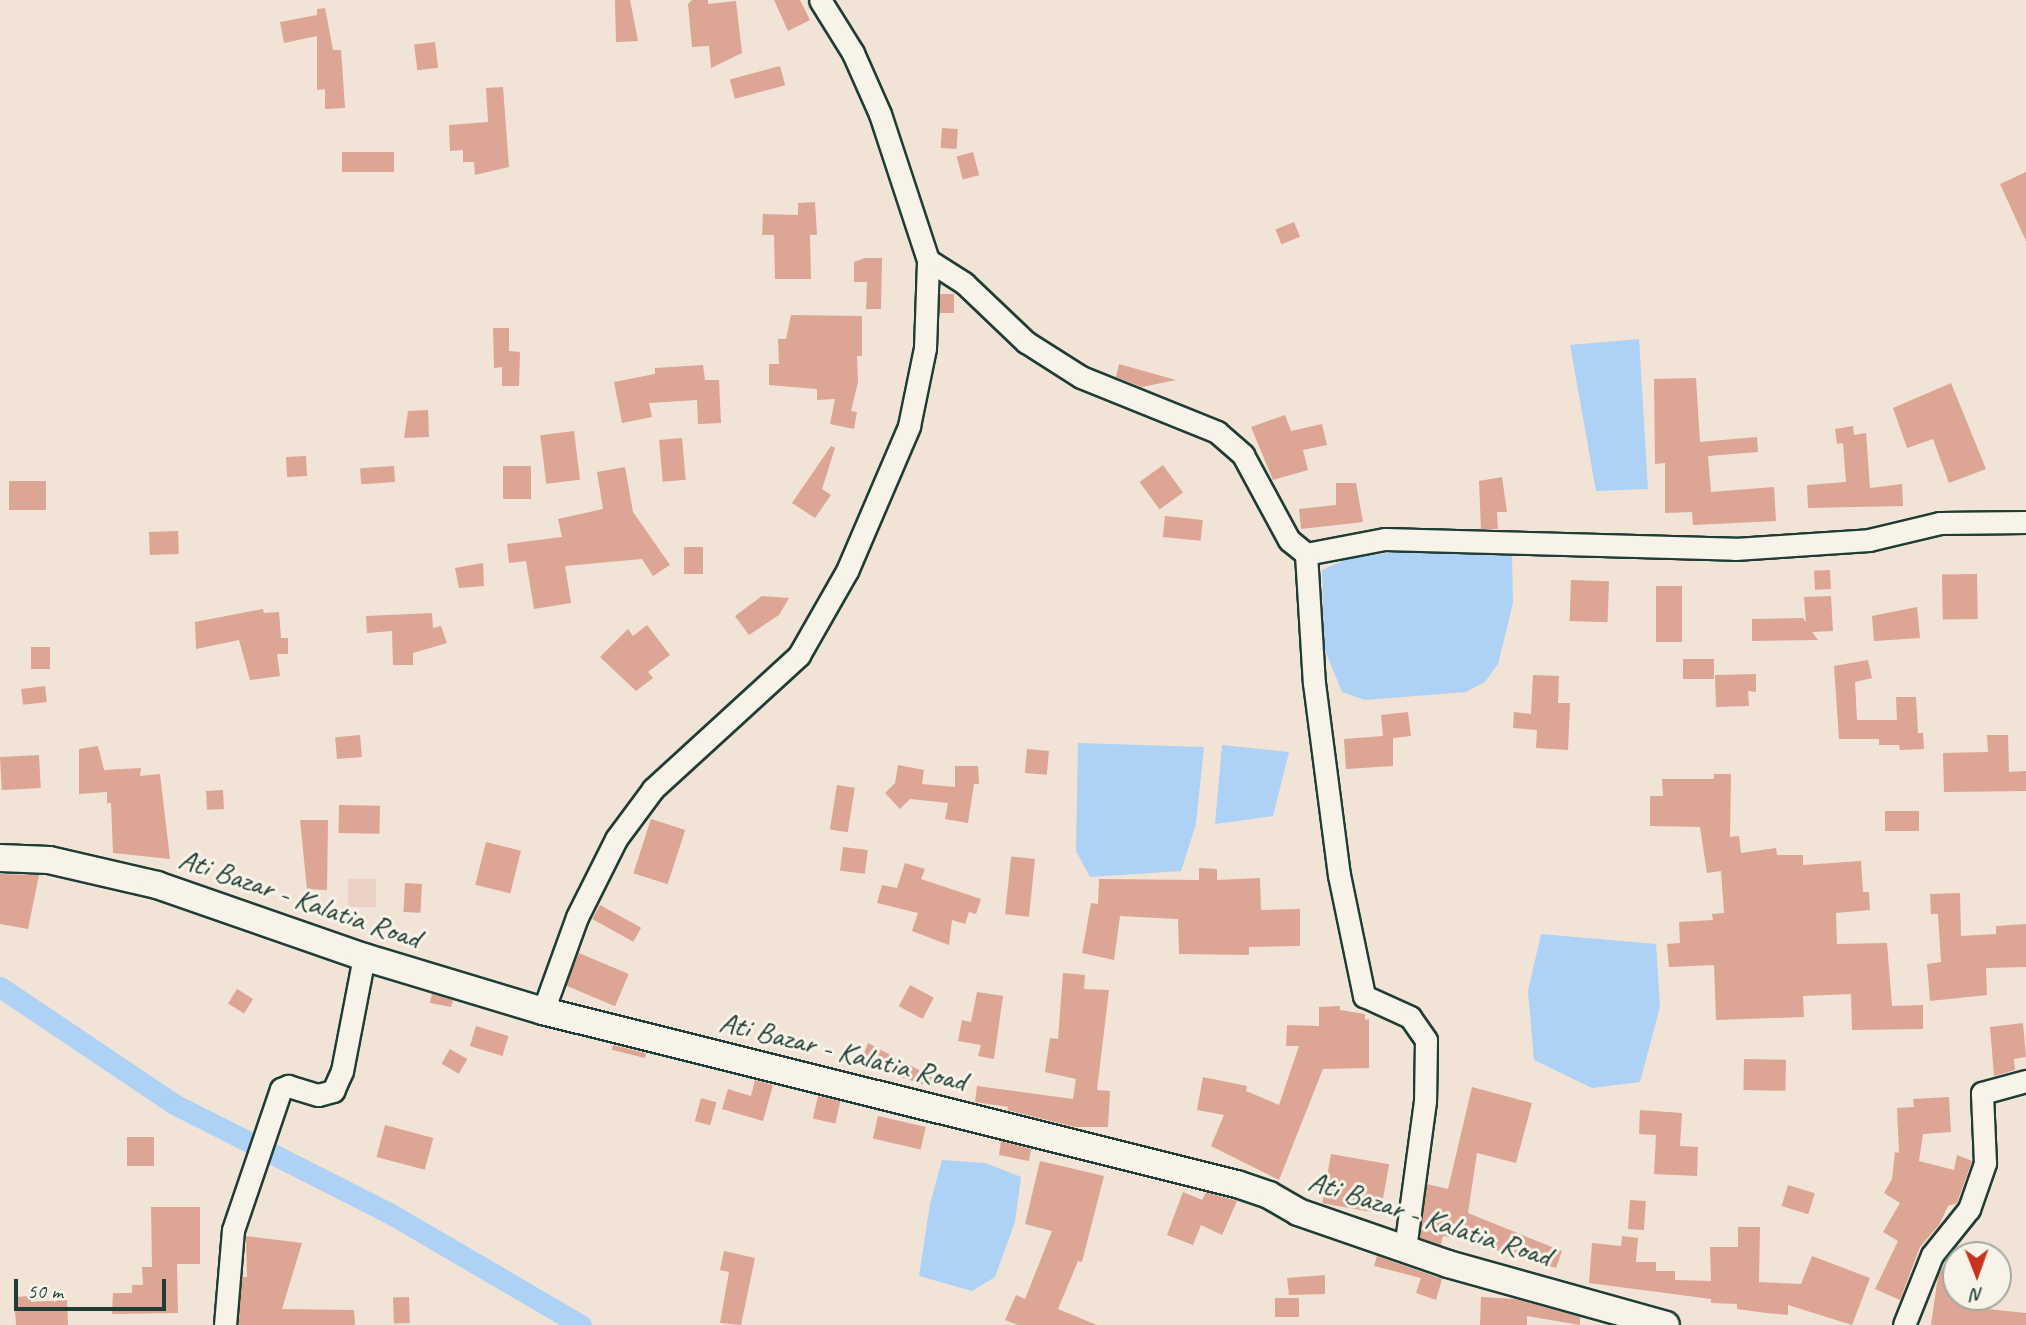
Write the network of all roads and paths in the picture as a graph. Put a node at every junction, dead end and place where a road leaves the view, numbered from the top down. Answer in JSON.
{"nodes":[{"id":1,"x":820,"y":0,"type":"edge"},
{"id":2,"x":928,"y":260,"type":"junction"},
{"id":3,"x":2026,"y":523,"type":"edge"},
{"id":4,"x":1306,"y":554,"type":"junction"},
{"id":5,"x":0,"y":858,"type":"edge"},
{"id":6,"x":364,"y":957,"type":"junction"},
{"id":7,"x":543,"y":1011,"type":"junction"},
{"id":8,"x":2026,"y":1081,"type":"edge"},
{"id":9,"x":1405,"y":1250,"type":"junction"},
{"id":10,"x":225,"y":1325,"type":"edge"},
{"id":11,"x":1666,"y":1325,"type":"edge"},
{"id":12,"x":1904,"y":1325,"type":"edge"}],
"edges":[{"from":1,"to":2,"type":"street"},
{"from":2,"to":4,"type":"street"},
{"from":2,"to":7,"type":"street"},
{"from":3,"to":4,"type":"street"},
{"from":4,"to":9,"type":"street"},
{"from":5,"to":6,"type":"main road","name":"Ati Bazar - Kalatia Road"},
{"from":6,"to":7,"type":"main road","name":"Ati Bazar - Kalatia Road"},
{"from":6,"to":10,"type":"street"},
{"from":7,"to":9,"type":"main road","name":"Ati Bazar - Kalatia Road"},
{"from":8,"to":12,"type":"street"},
{"from":9,"to":11,"type":"main road","name":"Ati Bazar - Kalatia Road"}]}
